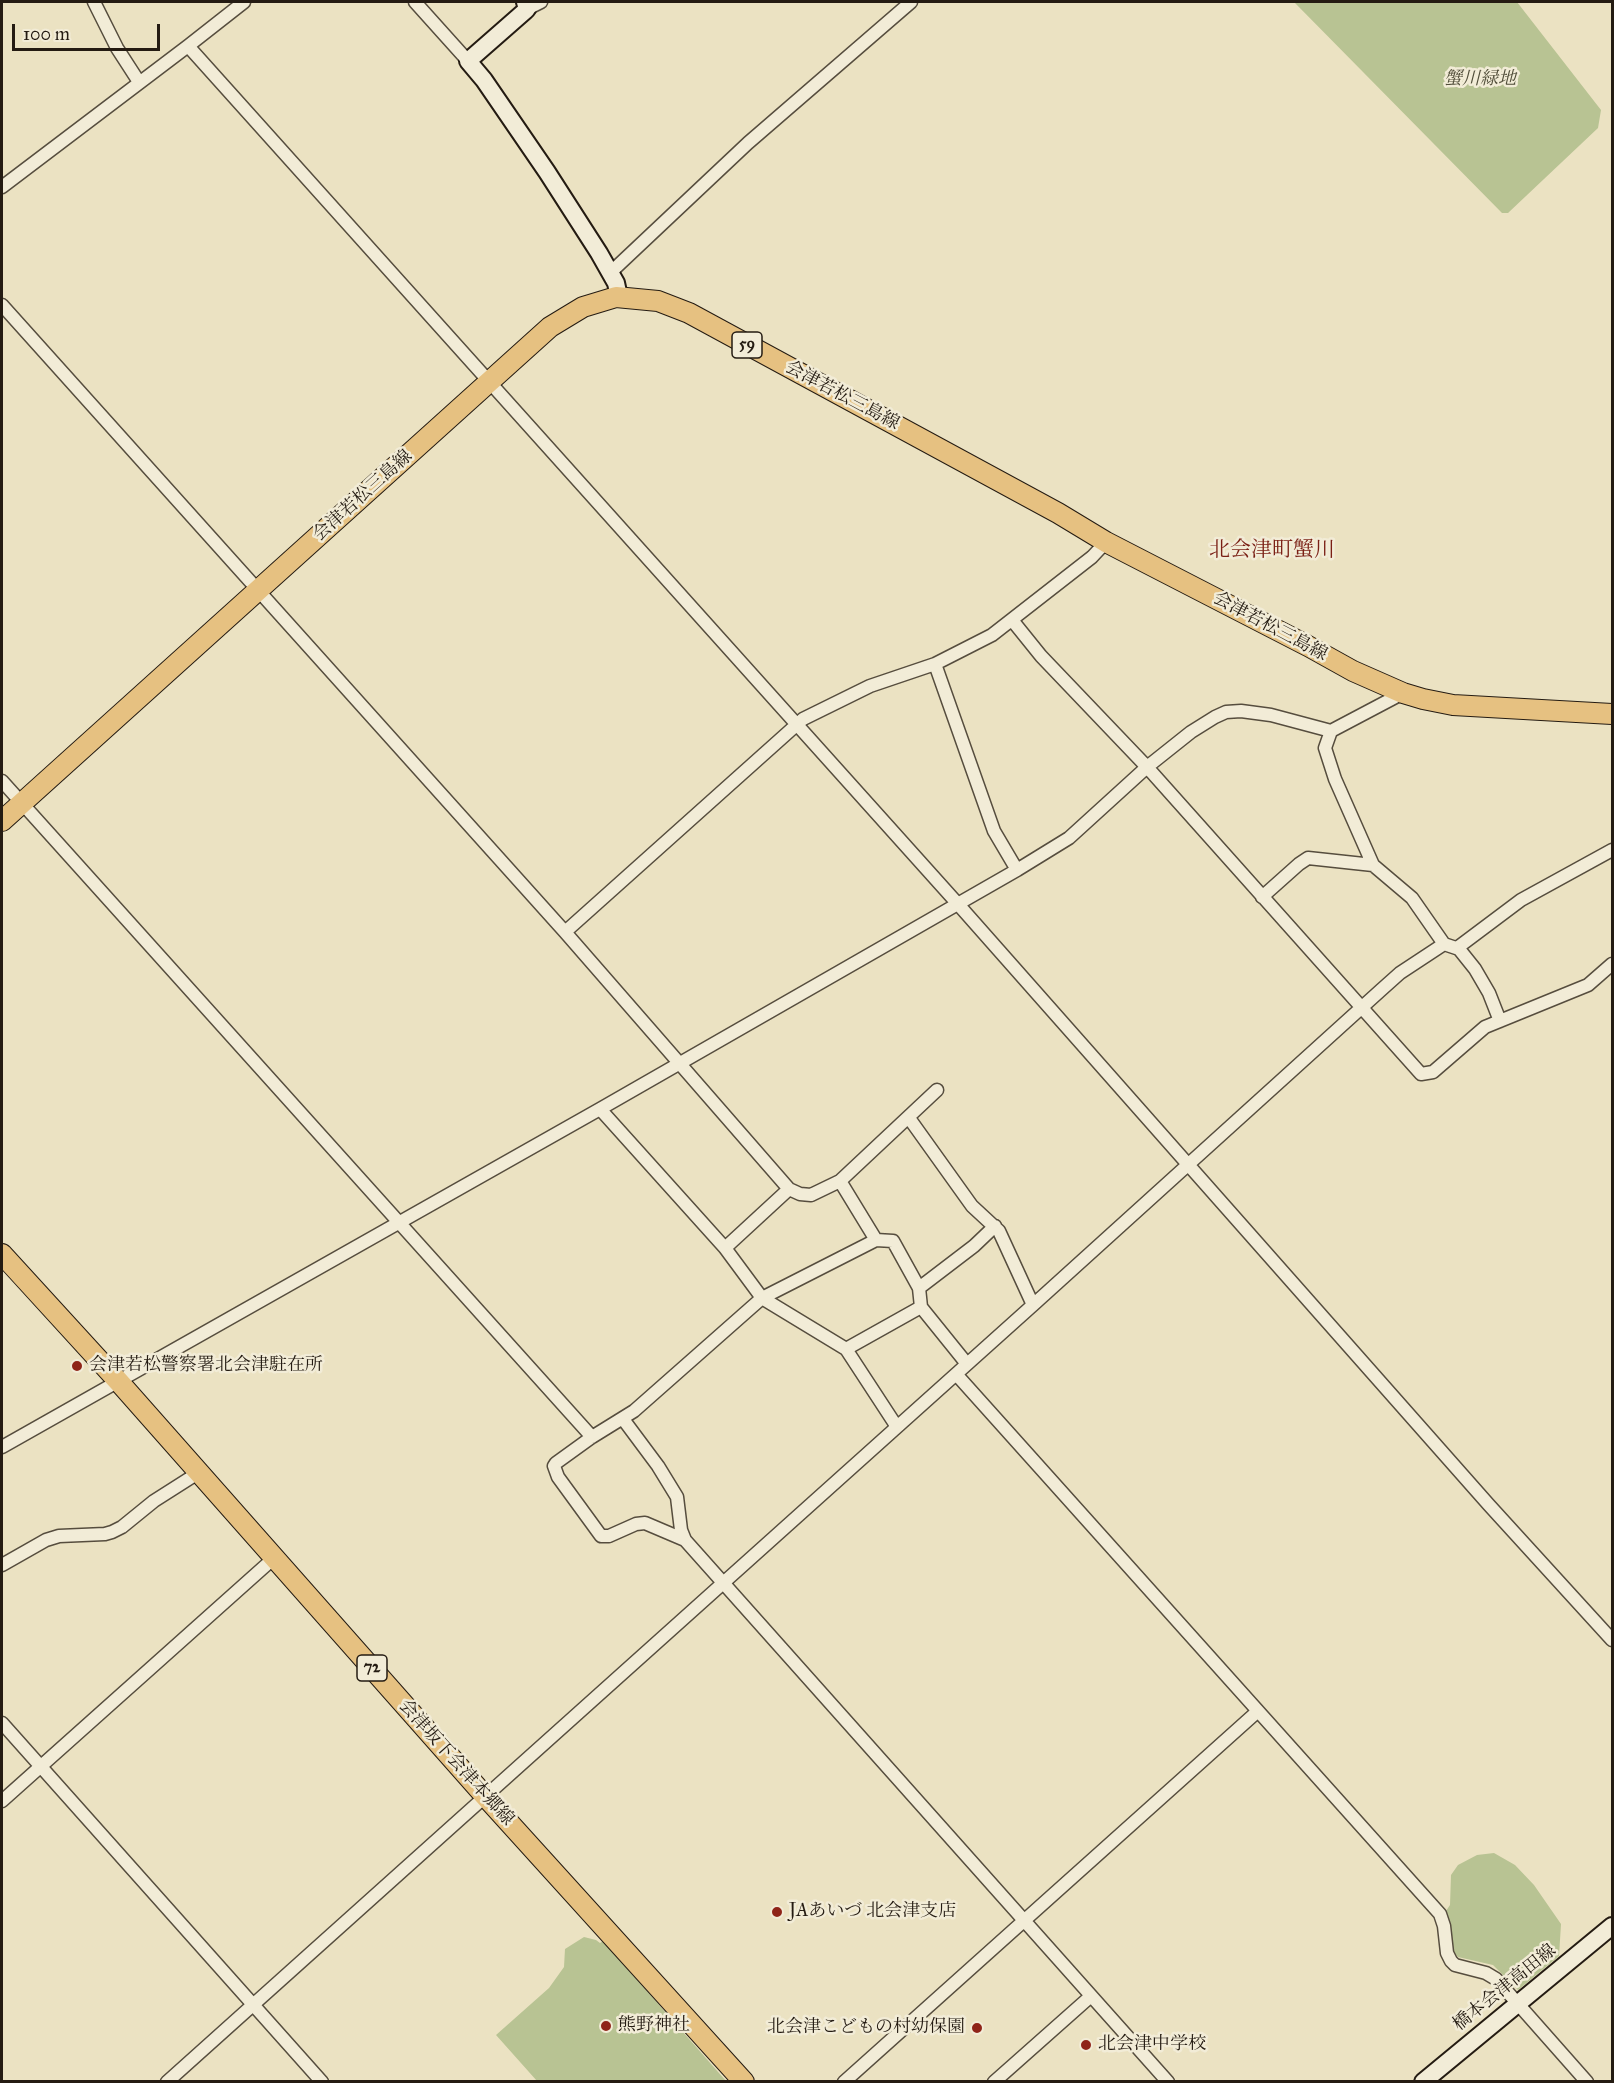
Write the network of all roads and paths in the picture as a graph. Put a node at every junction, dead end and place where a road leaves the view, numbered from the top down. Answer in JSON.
{"nodes":[{"id":1,"x":94,"y":2,"type":"edge"},
{"id":2,"x":244,"y":2,"type":"edge"},
{"id":3,"x":415,"y":2,"type":"edge"},
{"id":4,"x":910,"y":2,"type":"edge"},
{"id":5,"x":531,"y":4,"type":"edge"},
{"id":6,"x":189,"y":46,"type":"junction"},
{"id":7,"x":468,"y":61,"type":"junction"},
{"id":8,"x":139,"y":82,"type":"junction"},
{"id":9,"x":2,"y":187,"type":"edge"},
{"id":10,"x":610,"y":273,"type":"junction"},
{"id":11,"x":616,"y":297,"type":"junction"},
{"id":12,"x":2,"y":305,"type":"edge"},
{"id":13,"x":491,"y":381,"type":"junction"},
{"id":14,"x":1106,"y":542,"type":"junction"},
{"id":15,"x":258,"y":590,"type":"junction"},
{"id":16,"x":1012,"y":620,"type":"junction"},
{"id":17,"x":935,"y":664,"type":"junction"},
{"id":18,"x":1403,"y":693,"type":"junction"},
{"id":19,"x":1612,"y":714,"type":"edge"},
{"id":20,"x":796,"y":726,"type":"junction"},
{"id":21,"x":1332,"y":731,"type":"junction"},
{"id":22,"x":1147,"y":767,"type":"junction"},
{"id":23,"x":2,"y":782,"type":"edge"},
{"id":24,"x":21,"y":804,"type":"junction"},
{"id":25,"x":2,"y":821,"type":"edge"},
{"id":26,"x":1612,"y":850,"type":"edge"},
{"id":27,"x":1373,"y":865,"type":"junction"},
{"id":28,"x":1017,"y":870,"type":"junction"},
{"id":29,"x":1262,"y":897,"type":"junction"},
{"id":30,"x":957,"y":903,"type":"junction"},
{"id":31,"x":565,"y":932,"type":"junction"},
{"id":32,"x":1444,"y":944,"type":"junction"},
{"id":33,"x":1457,"y":948,"type":"junction"},
{"id":34,"x":1612,"y":964,"type":"edge"},
{"id":35,"x":1362,"y":1008,"type":"junction"},
{"id":36,"x":1500,"y":1021,"type":"junction"},
{"id":37,"x":679,"y":1063,"type":"junction"},
{"id":38,"x":937,"y":1090,"type":"dead end"},
{"id":39,"x":600,"y":1109,"type":"junction"},
{"id":40,"x":909,"y":1118,"type":"junction"},
{"id":41,"x":1190,"y":1164,"type":"junction"},
{"id":42,"x":840,"y":1181,"type":"junction"},
{"id":43,"x":789,"y":1189,"type":"junction"},
{"id":44,"x":399,"y":1224,"type":"junction"},
{"id":45,"x":995,"y":1226,"type":"junction"},
{"id":46,"x":876,"y":1240,"type":"junction"},
{"id":47,"x":725,"y":1248,"type":"junction"},
{"id":48,"x":2,"y":1254,"type":"edge"},
{"id":49,"x":919,"y":1288,"type":"junction"},
{"id":50,"x":762,"y":1298,"type":"junction"},
{"id":51,"x":1033,"y":1305,"type":"junction"},
{"id":52,"x":921,"y":1307,"type":"junction"},
{"id":53,"x":846,"y":1349,"type":"junction"},
{"id":54,"x":967,"y":1364,"type":"junction"},
{"id":55,"x":956,"y":1374,"type":"junction"},
{"id":56,"x":119,"y":1382,"type":"junction"},
{"id":57,"x":623,"y":1419,"type":"junction"},
{"id":58,"x":897,"y":1427,"type":"junction"},
{"id":59,"x":592,"y":1437,"type":"junction"},
{"id":60,"x":2,"y":1447,"type":"edge"},
{"id":61,"x":198,"y":1473,"type":"junction"},
{"id":62,"x":685,"y":1540,"type":"junction"},
{"id":63,"x":274,"y":1558,"type":"junction"},
{"id":64,"x":2,"y":1565,"type":"edge"},
{"id":65,"x":722,"y":1584,"type":"junction"},
{"id":66,"x":1612,"y":1641,"type":"edge"},
{"id":67,"x":1258,"y":1711,"type":"junction"},
{"id":68,"x":2,"y":1723,"type":"edge"},
{"id":69,"x":40,"y":1766,"type":"junction"},
{"id":70,"x":484,"y":1795,"type":"junction"},
{"id":71,"x":2,"y":1801,"type":"edge"},
{"id":72,"x":1024,"y":1922,"type":"junction"},
{"id":73,"x":1612,"y":1926,"type":"edge"},
{"id":74,"x":1091,"y":1996,"type":"junction"},
{"id":75,"x":253,"y":2004,"type":"junction"},
{"id":76,"x":1518,"y":2004,"type":"junction"},
{"id":77,"x":167,"y":2082,"type":"edge"},
{"id":78,"x":322,"y":2082,"type":"edge"},
{"id":79,"x":744,"y":2082,"type":"edge"},
{"id":80,"x":844,"y":2082,"type":"edge"},
{"id":81,"x":994,"y":2082,"type":"edge"},
{"id":82,"x":1168,"y":2082,"type":"edge"},
{"id":83,"x":1423,"y":2082,"type":"edge"},
{"id":84,"x":1587,"y":2082,"type":"edge"}],
"edges":[{"from":1,"to":8,"type":"street"},
{"from":2,"to":6,"type":"street"},
{"from":3,"to":7,"type":"street"},
{"from":4,"to":10,"type":"street"},
{"from":5,"to":7,"type":"street"},
{"from":6,"to":8,"type":"street"},
{"from":6,"to":13,"type":"street"},
{"from":7,"to":10,"type":"street"},
{"from":8,"to":9,"type":"street"},
{"from":10,"to":11,"type":"street"},
{"from":11,"to":13,"type":"main road","name":"会津若松三島線","number":"59"},
{"from":11,"to":14,"type":"main road","name":"会津若松三島線","number":"59"},
{"from":12,"to":15,"type":"street"},
{"from":13,"to":15,"type":"main road","name":"会津若松三島線","number":"59"},
{"from":13,"to":20,"type":"street"},
{"from":14,"to":16,"type":"street"},
{"from":14,"to":18,"type":"main road","name":"会津若松三島線","number":"59"},
{"from":15,"to":24,"type":"main road","name":"会津若松三島線","number":"59"},
{"from":15,"to":31,"type":"street"},
{"from":16,"to":17,"type":"street"},
{"from":16,"to":22,"type":"street"},
{"from":17,"to":20,"type":"street"},
{"from":17,"to":28,"type":"street"},
{"from":18,"to":19,"type":"main road","name":"会津若松三島線","number":"59"},
{"from":18,"to":21,"type":"street"},
{"from":20,"to":30,"type":"street"},
{"from":20,"to":31,"type":"street"},
{"from":21,"to":22,"type":"street"},
{"from":21,"to":27,"type":"street"},
{"from":22,"to":28,"type":"street"},
{"from":22,"to":29,"type":"street"},
{"from":23,"to":24,"type":"street"},
{"from":24,"to":25,"type":"main road","name":"会津若松三島線","number":"59"},
{"from":24,"to":44,"type":"street"},
{"from":26,"to":33,"type":"street"},
{"from":27,"to":29,"type":"street"},
{"from":27,"to":32,"type":"street"},
{"from":28,"to":30,"type":"street"},
{"from":29,"to":35,"type":"street"},
{"from":30,"to":37,"type":"street"},
{"from":30,"to":41,"type":"street"},
{"from":31,"to":37,"type":"street"},
{"from":32,"to":33,"type":"street"},
{"from":32,"to":35,"type":"street"},
{"from":33,"to":36,"type":"street"},
{"from":34,"to":36,"type":"street"},
{"from":35,"to":36,"type":"street"},
{"from":35,"to":41,"type":"street"},
{"from":37,"to":39,"type":"street"},
{"from":37,"to":43,"type":"street"},
{"from":38,"to":40,"type":"street"},
{"from":39,"to":44,"type":"street"},
{"from":39,"to":47,"type":"street"},
{"from":40,"to":42,"type":"street"},
{"from":40,"to":45,"type":"street"},
{"from":41,"to":51,"type":"street"},
{"from":41,"to":66,"type":"street"},
{"from":42,"to":43,"type":"street"},
{"from":42,"to":46,"type":"street"},
{"from":43,"to":47,"type":"street"},
{"from":44,"to":56,"type":"street"},
{"from":44,"to":59,"type":"street"},
{"from":45,"to":49,"type":"street"},
{"from":45,"to":51,"type":"street"},
{"from":46,"to":49,"type":"street"},
{"from":46,"to":50,"type":"street"},
{"from":47,"to":50,"type":"street"},
{"from":48,"to":56,"type":"main road","name":"会津坂下会津本郷線","number":"72"},
{"from":49,"to":52,"type":"street"},
{"from":50,"to":53,"type":"street"},
{"from":50,"to":57,"type":"street"},
{"from":51,"to":54,"type":"street"},
{"from":52,"to":53,"type":"street"},
{"from":52,"to":54,"type":"street"},
{"from":53,"to":58,"type":"street"},
{"from":54,"to":55,"type":"street"},
{"from":55,"to":58,"type":"street"},
{"from":55,"to":67,"type":"street"},
{"from":56,"to":60,"type":"street"},
{"from":56,"to":61,"type":"main road","name":"会津坂下会津本郷線","number":"72"},
{"from":57,"to":59,"type":"street"},
{"from":57,"to":62,"type":"street"},
{"from":58,"to":65,"type":"street"},
{"from":59,"to":62,"type":"street"},
{"from":61,"to":63,"type":"main road","name":"会津坂下会津本郷線","number":"72"},
{"from":61,"to":64,"type":"street"},
{"from":62,"to":65,"type":"street"},
{"from":63,"to":69,"type":"street"},
{"from":63,"to":70,"type":"main road","name":"会津坂下会津本郷線","number":"72"},
{"from":65,"to":70,"type":"street"},
{"from":65,"to":72,"type":"street"},
{"from":67,"to":72,"type":"street"},
{"from":67,"to":76,"type":"street"},
{"from":68,"to":69,"type":"street"},
{"from":69,"to":71,"type":"street"},
{"from":69,"to":75,"type":"street"},
{"from":70,"to":75,"type":"street"},
{"from":70,"to":79,"type":"main road","name":"会津坂下会津本郷線","number":"72"},
{"from":72,"to":74,"type":"street"},
{"from":72,"to":80,"type":"street"},
{"from":73,"to":76,"type":"street","name":"橋本会津高田線"},
{"from":74,"to":81,"type":"street"},
{"from":74,"to":82,"type":"street"},
{"from":75,"to":77,"type":"street"},
{"from":75,"to":78,"type":"street"},
{"from":76,"to":83,"type":"street","name":"橋本会津高田線"},
{"from":76,"to":84,"type":"street"}]}
